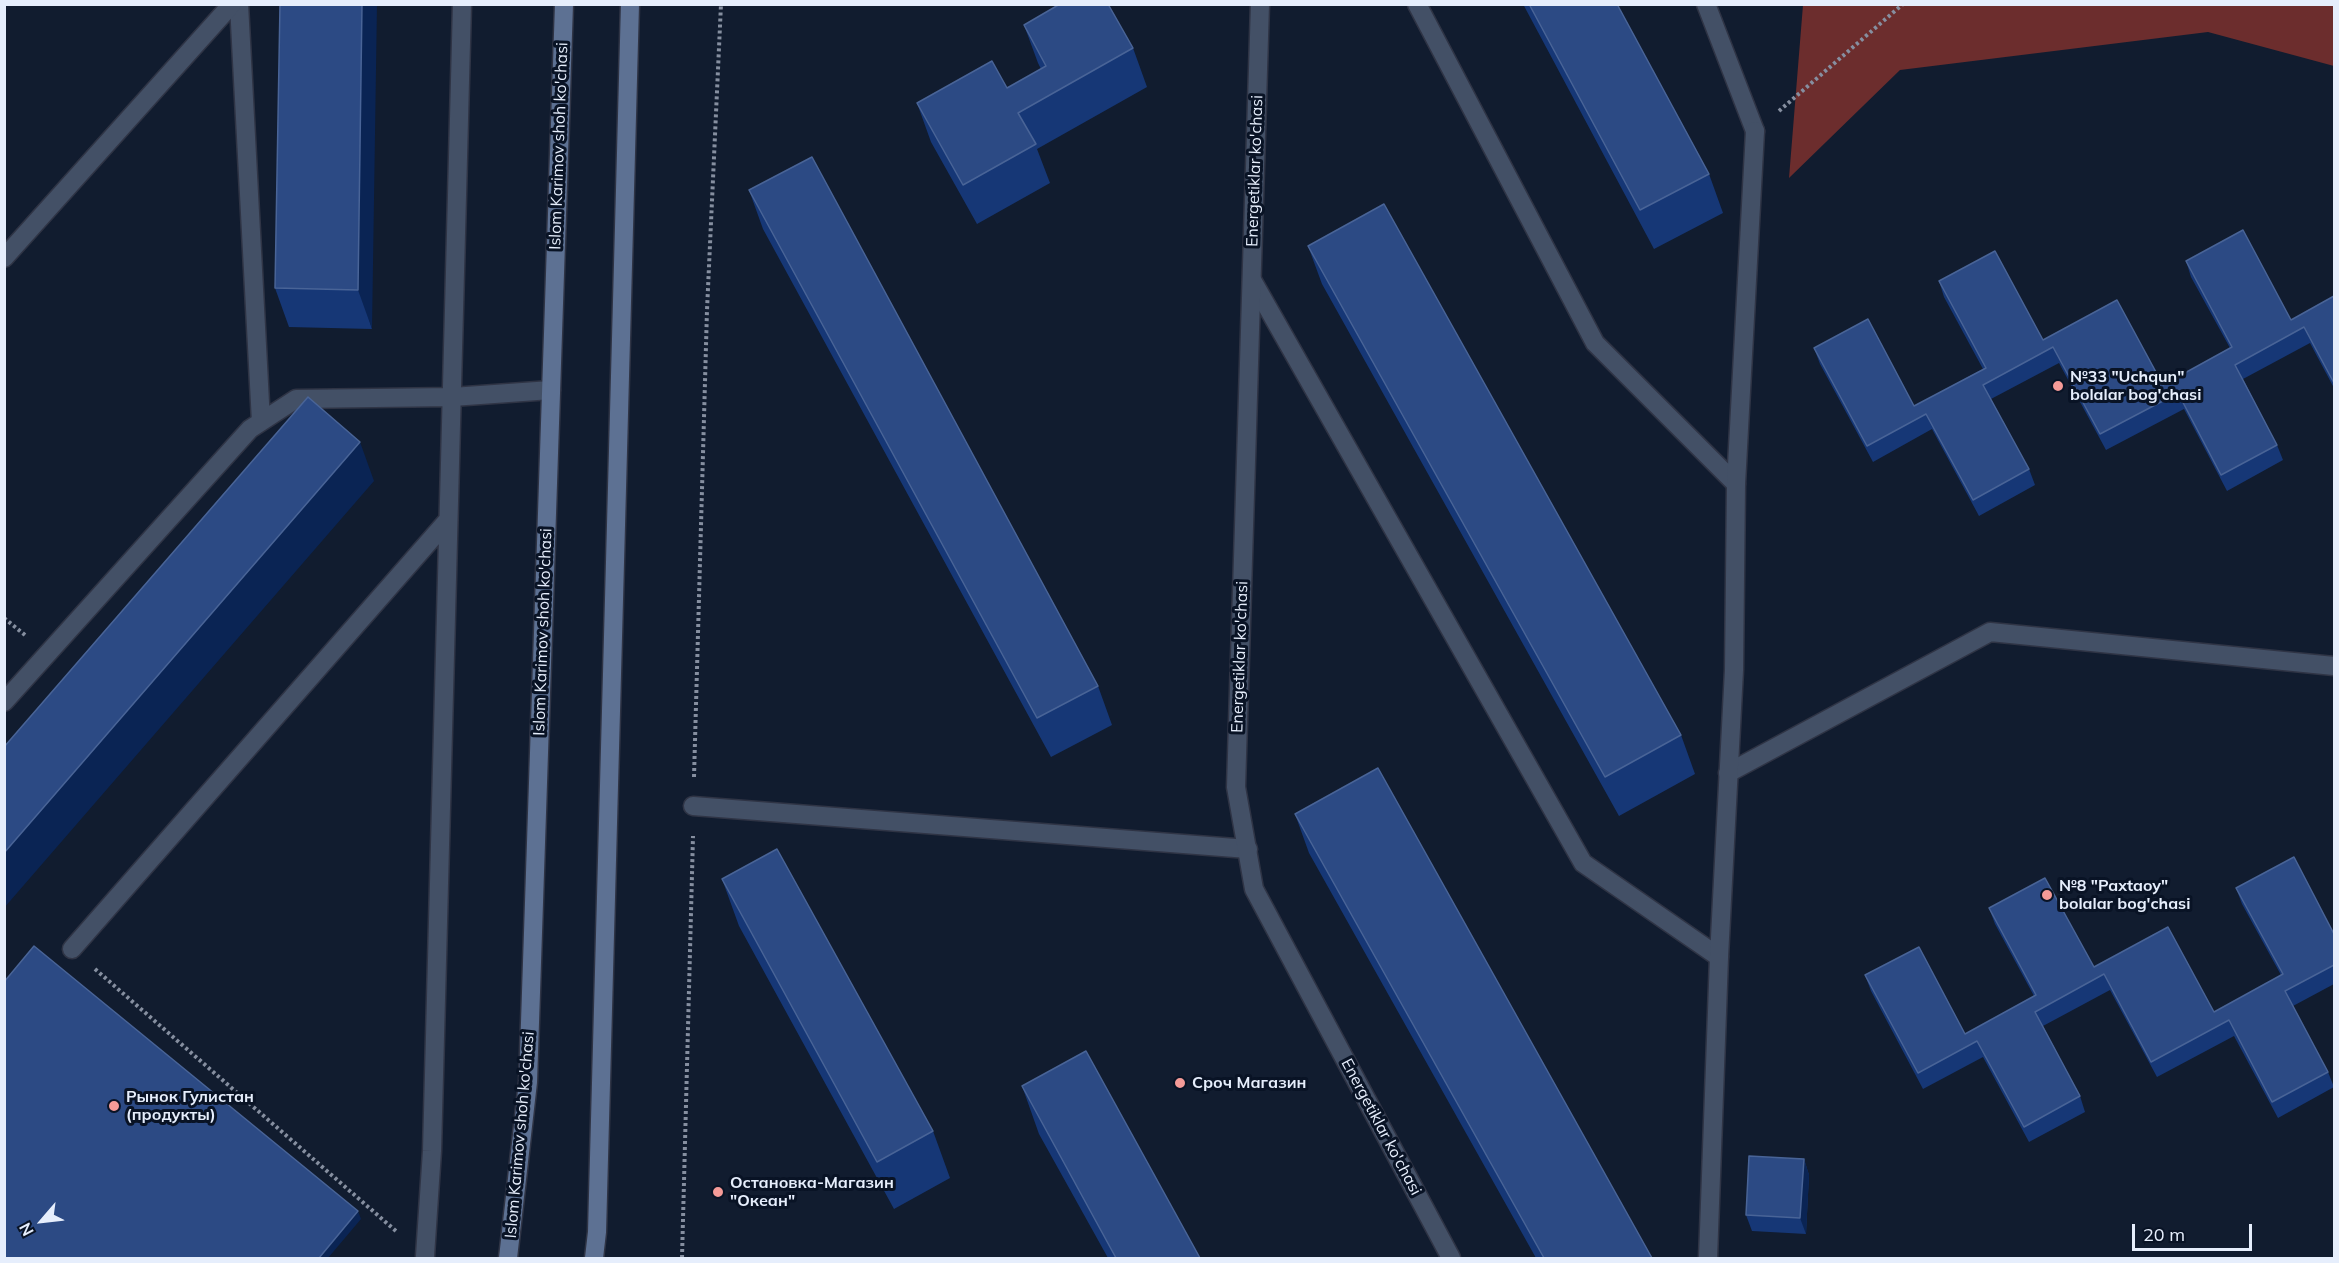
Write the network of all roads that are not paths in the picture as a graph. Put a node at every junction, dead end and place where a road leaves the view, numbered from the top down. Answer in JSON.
{"nodes":[{"id":1,"x":232,"y":4,"type":"edge"},
{"id":2,"x":238,"y":4,"type":"edge"},
{"id":3,"x":462,"y":4,"type":"edge"},
{"id":4,"x":564,"y":4,"type":"edge"},
{"id":5,"x":630,"y":4,"type":"edge"},
{"id":6,"x":1260,"y":4,"type":"edge"},
{"id":7,"x":1417,"y":4,"type":"edge"},
{"id":8,"x":1707,"y":4,"type":"edge"},
{"id":9,"x":4,"y":258,"type":"edge"},
{"id":10,"x":1251,"y":280,"type":"junction"},
{"id":11,"x":551,"y":390,"type":"junction"},
{"id":12,"x":452,"y":397,"type":"junction"},
{"id":13,"x":261,"y":422,"type":"junction"},
{"id":14,"x":1736,"y":484,"type":"junction"},
{"id":15,"x":448,"y":520,"type":"junction"},
{"id":16,"x":2334,"y":666,"type":"edge"},
{"id":17,"x":4,"y":702,"type":"edge"},
{"id":18,"x":1728,"y":773,"type":"junction"},
{"id":19,"x":693,"y":806,"type":"road end"},
{"id":20,"x":1248,"y":849,"type":"junction"},
{"id":21,"x":72,"y":949,"type":"road end"},
{"id":22,"x":1719,"y":957,"type":"junction"},
{"id":23,"x":425,"y":1256,"type":"road end"},
{"id":24,"x":508,"y":1258,"type":"edge"},
{"id":25,"x":594,"y":1258,"type":"edge"},
{"id":26,"x":1451,"y":1258,"type":"edge"},
{"id":27,"x":1708,"y":1258,"type":"edge"}],
"edges":[{"from":1,"to":9,"type":"street"},
{"from":2,"to":13,"type":"street"},
{"from":3,"to":12,"type":"street"},
{"from":4,"to":11,"type":"main road","name":"Islom Karimov shoh ko'chasi"},
{"from":5,"to":25,"type":"main road"},
{"from":6,"to":10,"type":"street","name":"Energetiklar ko'chasi"},
{"from":7,"to":14,"type":"street"},
{"from":8,"to":14,"type":"street"},
{"from":10,"to":20,"type":"street","name":"Energetiklar ko'chasi"},
{"from":10,"to":22,"type":"street"},
{"from":11,"to":12,"type":"street"},
{"from":11,"to":24,"type":"main road","name":"Islom Karimov shoh ko'chasi"},
{"from":12,"to":13,"type":"street"},
{"from":12,"to":15,"type":"street"},
{"from":13,"to":17,"type":"street"},
{"from":14,"to":18,"type":"street"},
{"from":15,"to":21,"type":"street"},
{"from":15,"to":23,"type":"street"},
{"from":16,"to":18,"type":"street"},
{"from":18,"to":22,"type":"street"},
{"from":19,"to":20,"type":"street"},
{"from":20,"to":26,"type":"street","name":"Energetiklar ko'chasi"},
{"from":22,"to":27,"type":"street"}]}
